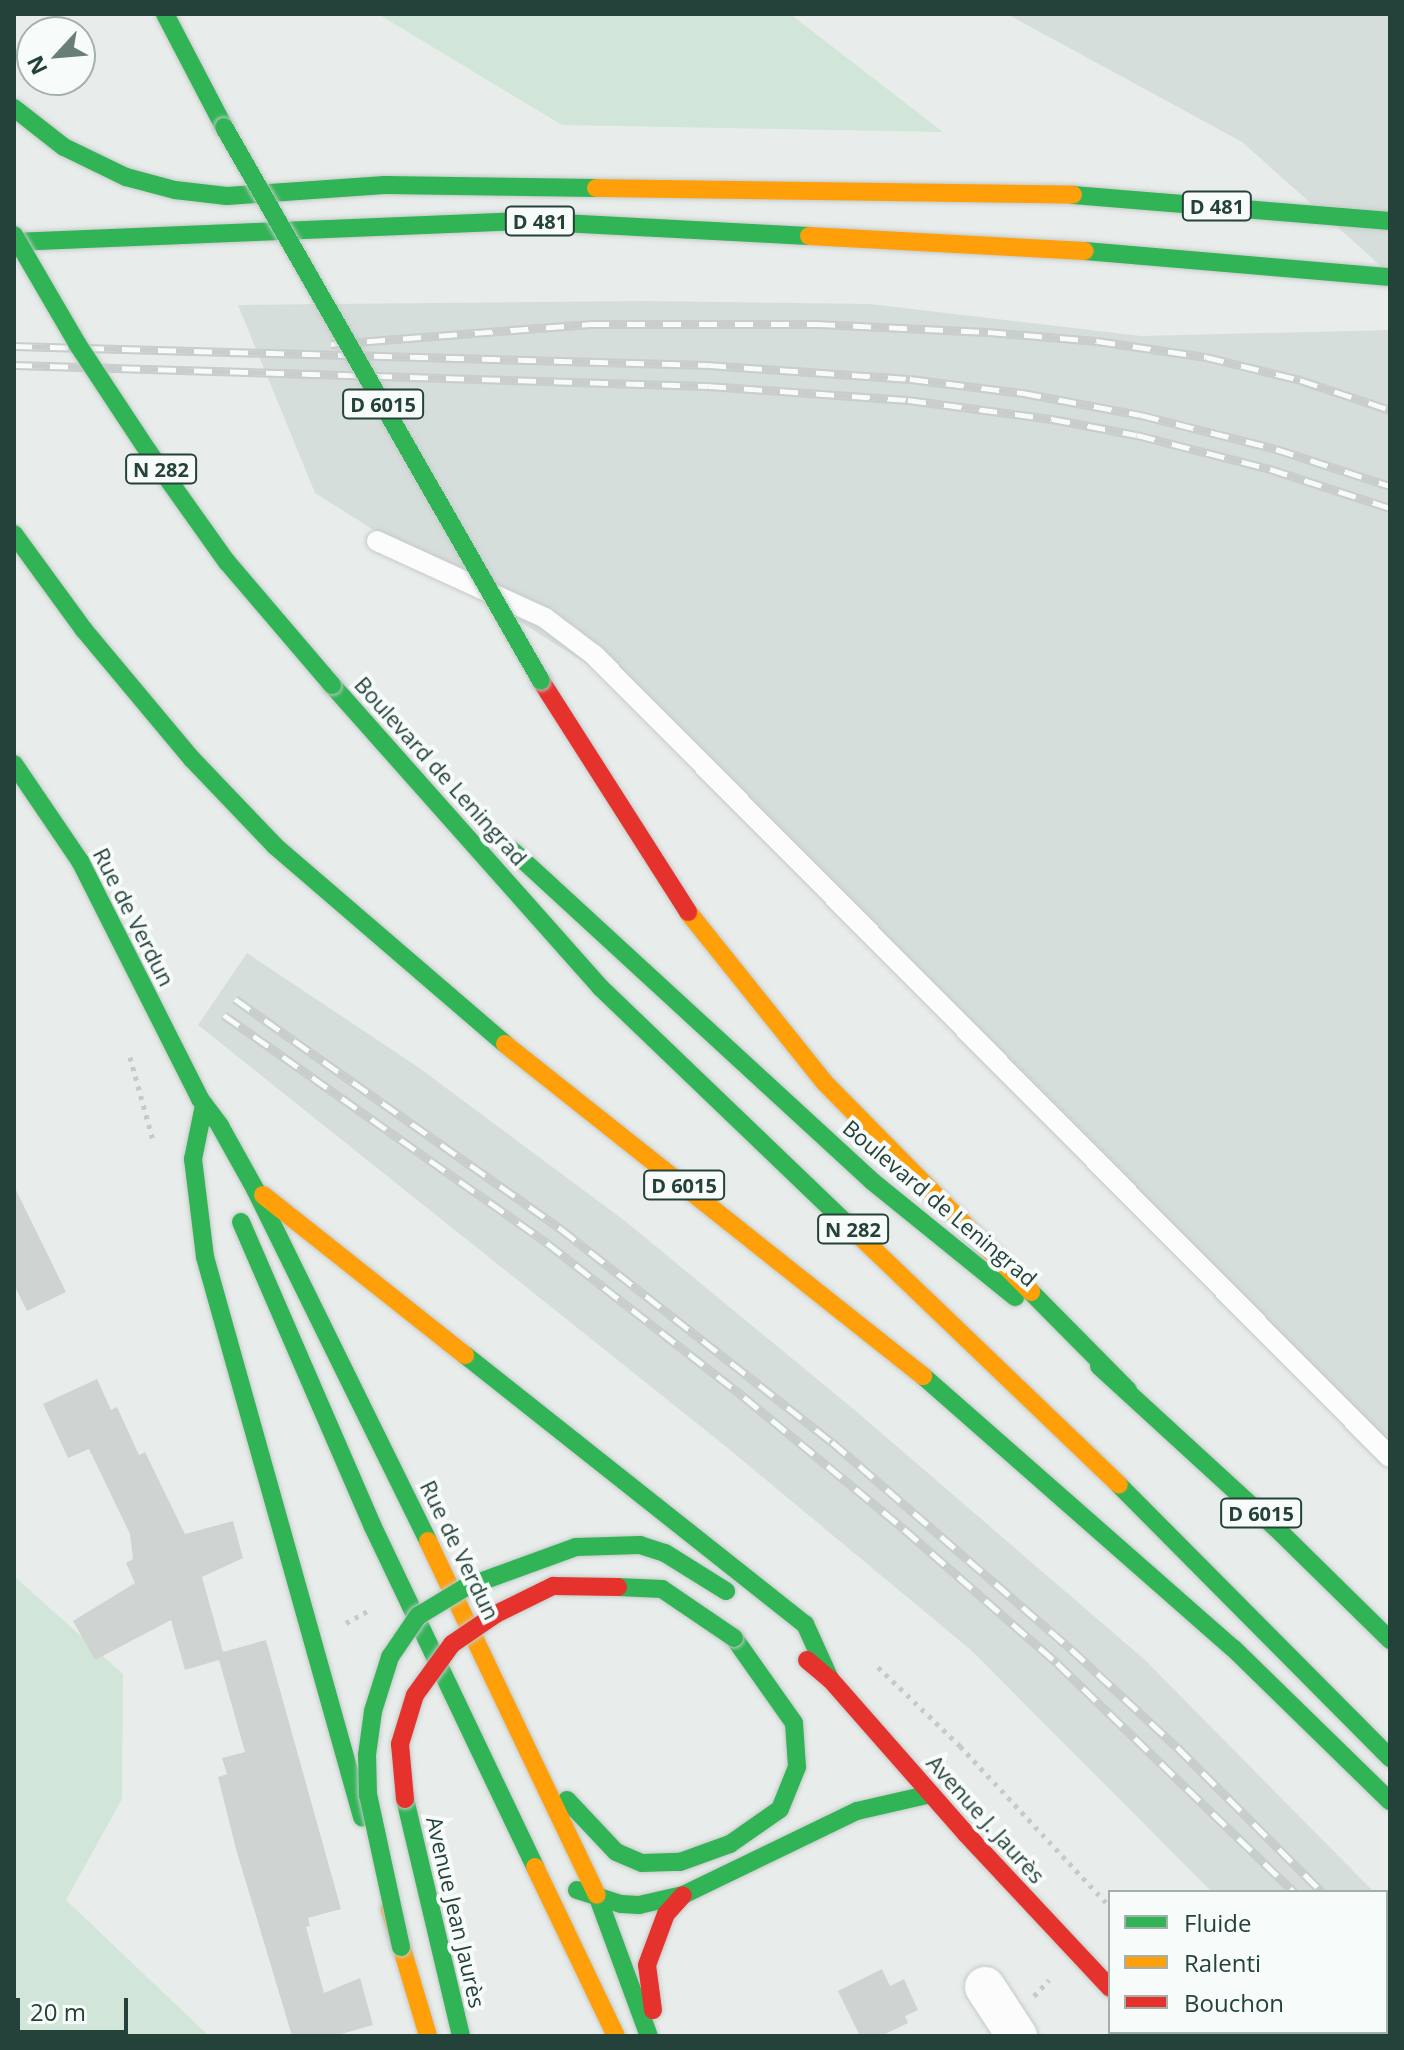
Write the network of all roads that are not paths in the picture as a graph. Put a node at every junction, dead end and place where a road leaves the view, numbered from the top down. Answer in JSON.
{"nodes":[{"id":1,"x":165,"y":14,"type":"edge"},
{"id":2,"x":14,"y":108,"type":"edge"},
{"id":3,"x":1390,"y":221,"type":"edge"},
{"id":4,"x":14,"y":235,"type":"edge"},
{"id":5,"x":14,"y":242,"type":"edge"},
{"id":6,"x":1390,"y":277,"type":"edge"},
{"id":7,"x":14,"y":534,"type":"edge"},
{"id":8,"x":377,"y":541,"type":"dead end"},
{"id":9,"x":332,"y":685,"type":"junction"},
{"id":10,"x":14,"y":764,"type":"edge"},
{"id":11,"x":472,"y":813,"type":"dead end"},
{"id":12,"x":495,"y":835,"type":"dead end"},
{"id":13,"x":202,"y":1105,"type":"junction"},
{"id":14,"x":214,"y":1152,"type":"dead end"},
{"id":15,"x":255,"y":1189,"type":"junction"},
{"id":16,"x":233,"y":1203,"type":"dead end"},
{"id":17,"x":1128,"y":1390,"type":"junction"},
{"id":18,"x":1390,"y":1457,"type":"edge"},
{"id":19,"x":732,"y":1596,"type":"dead end"},
{"id":20,"x":734,"y":1638,"type":"junction"},
{"id":21,"x":1390,"y":1640,"type":"edge"},
{"id":22,"x":761,"y":1650,"type":"dead end"},
{"id":23,"x":792,"y":1656,"type":"dead end"},
{"id":24,"x":830,"y":1679,"type":"junction"},
{"id":25,"x":532,"y":1752,"type":"junction"},
{"id":26,"x":1390,"y":1758,"type":"edge"},
{"id":27,"x":931,"y":1794,"type":"junction"},
{"id":28,"x":1390,"y":1801,"type":"edge"},
{"id":29,"x":521,"y":1836,"type":"junction"},
{"id":30,"x":683,"y":1895,"type":"junction"},
{"id":31,"x":598,"y":1896,"type":"junction"},
{"id":32,"x":401,"y":1947,"type":"junction"},
{"id":33,"x":1108,"y":1986,"type":"edge"},
{"id":34,"x":428,"y":2036,"type":"edge"},
{"id":35,"x":461,"y":2036,"type":"edge"},
{"id":36,"x":616,"y":2036,"type":"edge"},
{"id":37,"x":649,"y":2036,"type":"edge"},
{"id":38,"x":657,"y":2036,"type":"edge"}],
"edges":[{"from":1,"to":17,"type":"main road","number":"D 6015","bridge":true},
{"from":2,"to":3,"type":"main road","number":"D 481"},
{"from":4,"to":9,"type":"main road","number":"N 282","bridge":true},
{"from":5,"to":6,"type":"main road","number":"D 481"},
{"from":7,"to":28,"type":"main road","number":"D 6015"},
{"from":8,"to":18,"type":"lane"},
{"from":9,"to":11,"type":"main road","name":"Boulevard de Leningrad","number":"N 282"},
{"from":9,"to":26,"type":"main road","name":"Boulevard de Leningrad","number":"N 282"},
{"from":10,"to":13,"type":"main road","name":"Rue de Verdun"},
{"from":12,"to":17,"type":"main road","name":"Boulevard de Leningrad","number":"N 282"},
{"from":13,"to":14,"type":"main road","name":"Rue de Verdun"},
{"from":13,"to":15,"type":"main road","name":"Rue de Verdun"},
{"from":13,"to":32,"type":"main road"},
{"from":15,"to":24,"type":"main road"},
{"from":15,"to":25,"type":"main road","name":"Rue de Verdun"},
{"from":16,"to":29,"type":"main road"},
{"from":17,"to":21,"type":"main road","name":"Boulevard de Leningrad","number":"D 6015"},
{"from":19,"to":32,"type":"main road","bridge":true},
{"from":20,"to":22,"type":"main road"},
{"from":20,"to":25,"type":"main road"},
{"from":20,"to":35,"type":"main road","name":"Avenue Jean Jaurès","bridge":true},
{"from":23,"to":24,"type":"main road"},
{"from":24,"to":27,"type":"main road","name":"Avenue J. Jaurès"},
{"from":25,"to":31,"type":"main road","name":"Rue de Verdun"},
{"from":27,"to":30,"type":"main road"},
{"from":27,"to":33,"type":"main road","name":"Avenue J. Jaurès"},
{"from":29,"to":31,"type":"main road"},
{"from":29,"to":36,"type":"main road"},
{"from":30,"to":31,"type":"main road"},
{"from":30,"to":38,"type":"main road"},
{"from":31,"to":37,"type":"main road","name":"Rue de Verdun"},
{"from":32,"to":34,"type":"main road"}]}
